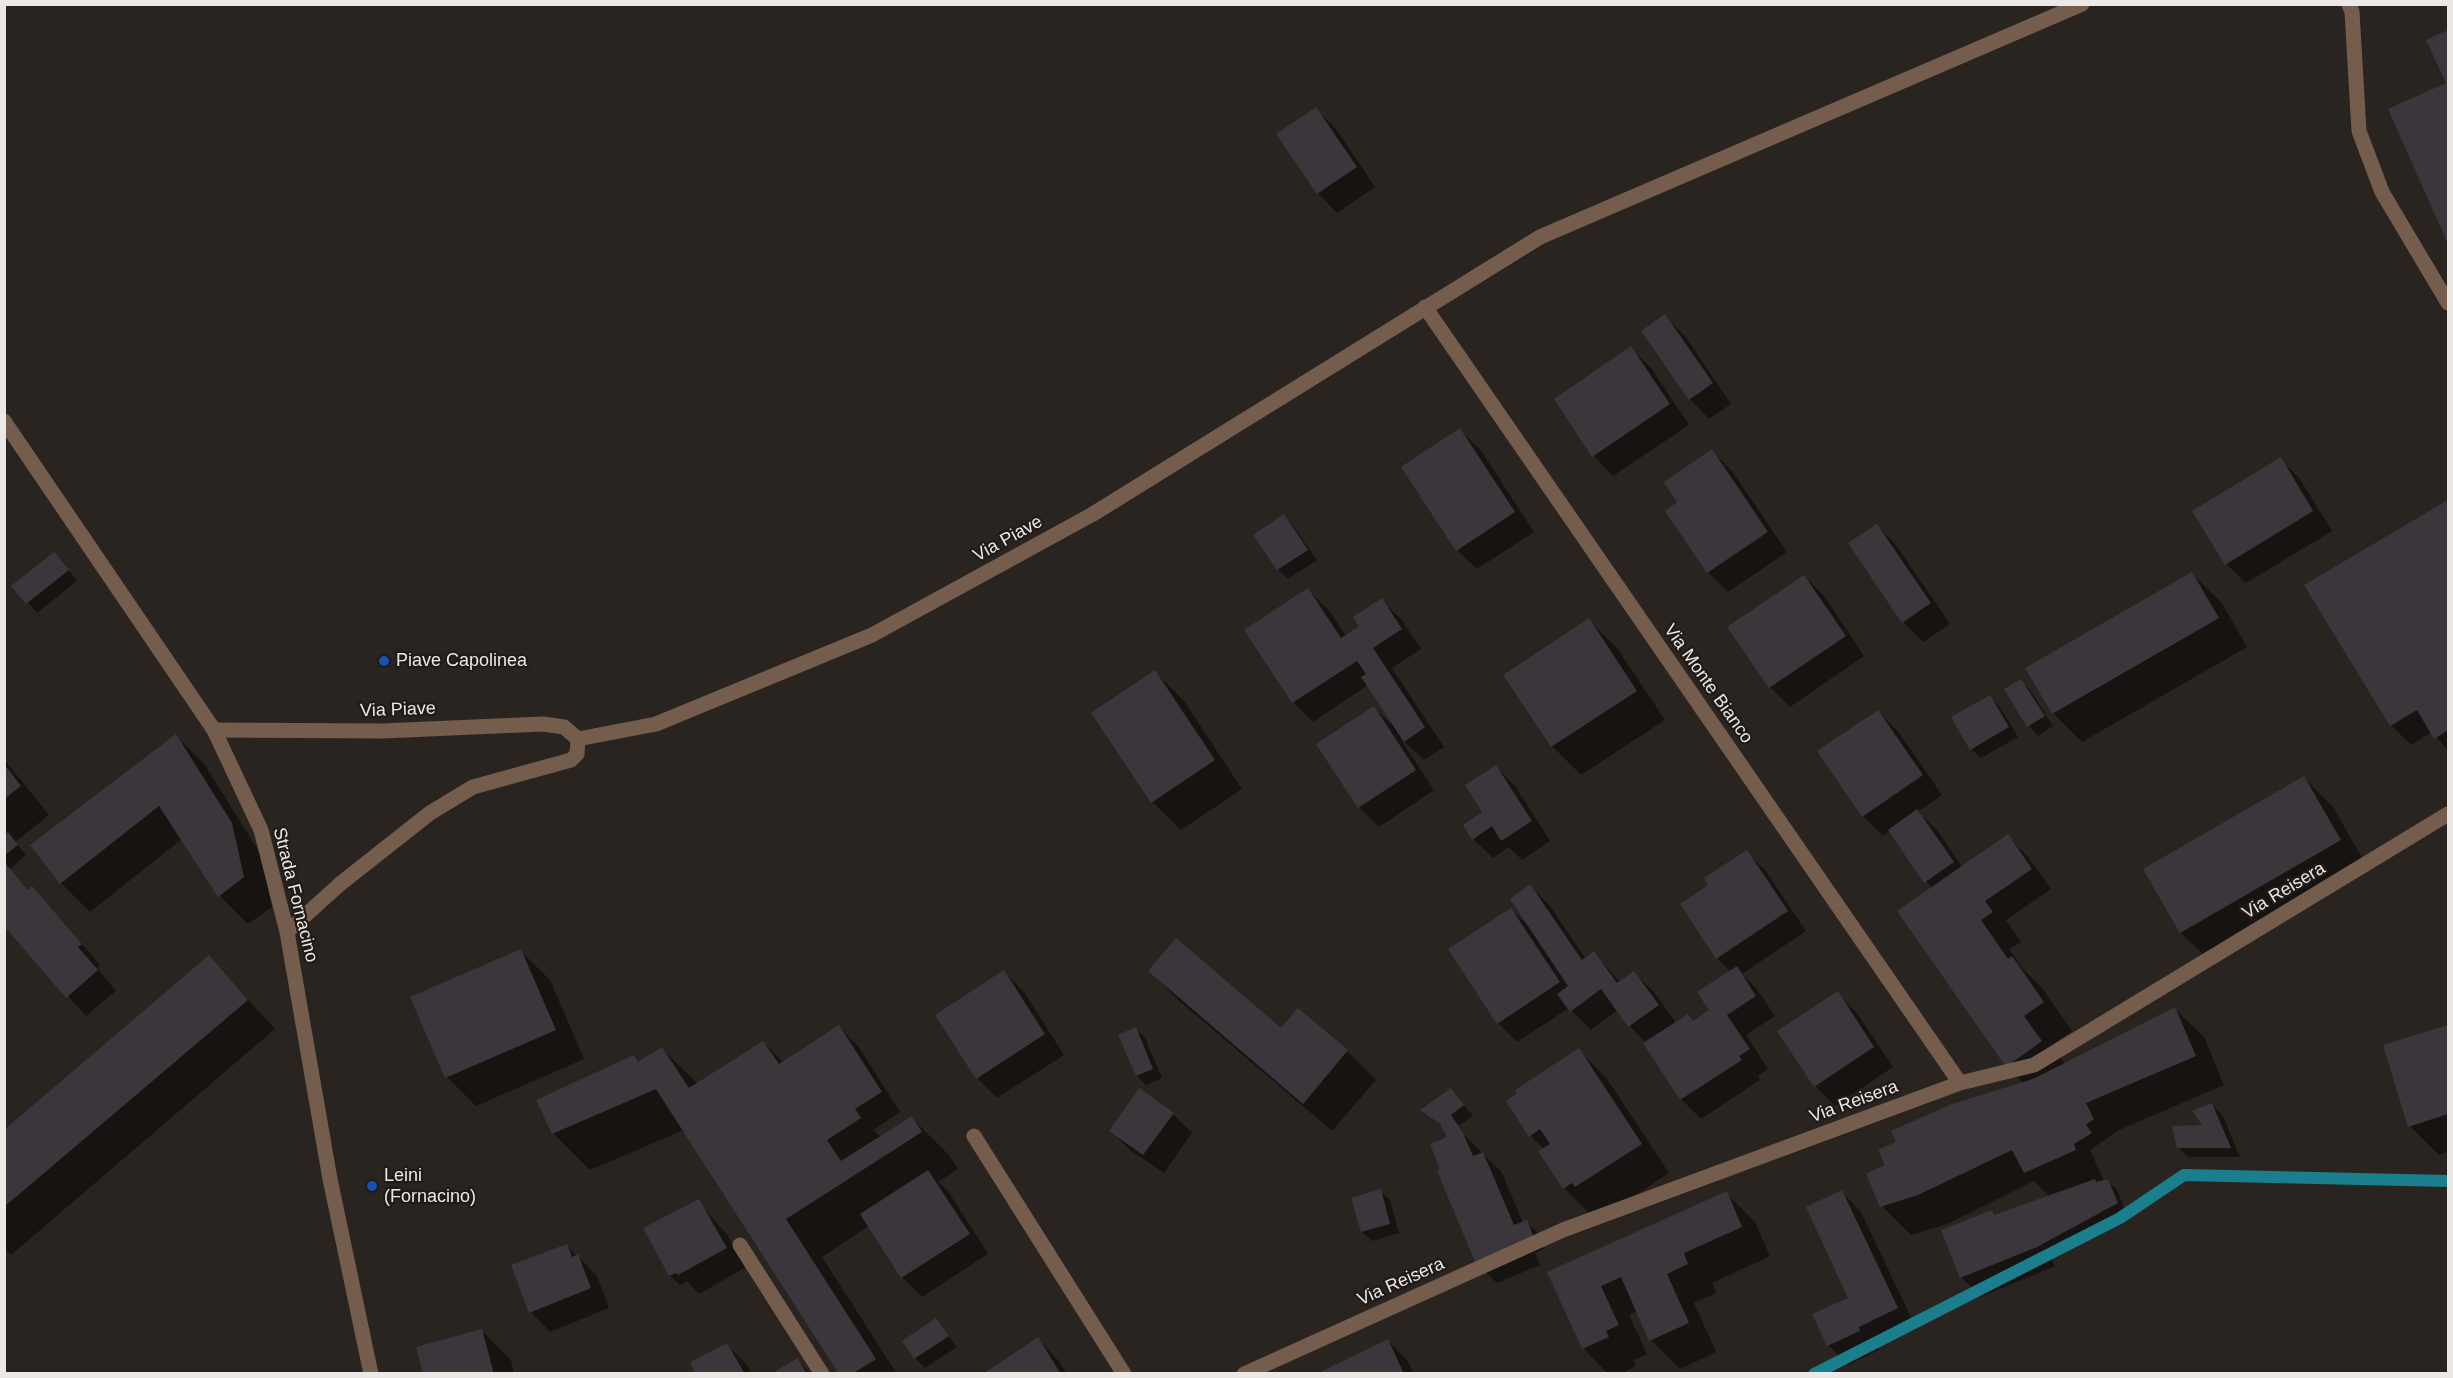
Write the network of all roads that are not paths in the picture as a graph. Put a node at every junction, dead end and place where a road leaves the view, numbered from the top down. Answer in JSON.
{"nodes":[{"id":1,"x":2082,"y":4,"type":"edge"},
{"id":2,"x":2349,"y":4,"type":"edge"},
{"id":3,"x":2448,"y":303,"type":"edge"},
{"id":4,"x":1425,"y":307,"type":"junction"},
{"id":5,"x":4,"y":421,"type":"edge"},
{"id":6,"x":214,"y":730,"type":"junction"},
{"id":7,"x":578,"y":739,"type":"junction"},
{"id":8,"x":2448,"y":814,"type":"edge"},
{"id":9,"x":287,"y":932,"type":"junction"},
{"id":10,"x":1960,"y":1083,"type":"junction"},
{"id":11,"x":974,"y":1136,"type":"dead end"},
{"id":12,"x":740,"y":1245,"type":"dead end"},
{"id":13,"x":371,"y":1374,"type":"edge"},
{"id":14,"x":822,"y":1374,"type":"edge"},
{"id":15,"x":1124,"y":1374,"type":"edge"},
{"id":16,"x":1245,"y":1374,"type":"edge"}],
"edges":[{"from":1,"to":4,"type":"street","name":"Via Piave"},
{"from":2,"to":3,"type":"street"},
{"from":4,"to":7,"type":"street","name":"Via Piave"},
{"from":4,"to":10,"type":"street","name":"Via Monte Bianco"},
{"from":5,"to":6,"type":"street","name":"Strada Fornacino"},
{"from":6,"to":7,"type":"street","name":"Via Piave"},
{"from":6,"to":9,"type":"street","name":"Strada Fornacino"},
{"from":7,"to":9,"type":"street"},
{"from":8,"to":10,"type":"street","name":"Via Reisera"},
{"from":9,"to":13,"type":"street","name":"Strada Fornacino"},
{"from":10,"to":16,"type":"street","name":"Via Reisera"},
{"from":11,"to":15,"type":"street"},
{"from":12,"to":14,"type":"street"}]}
